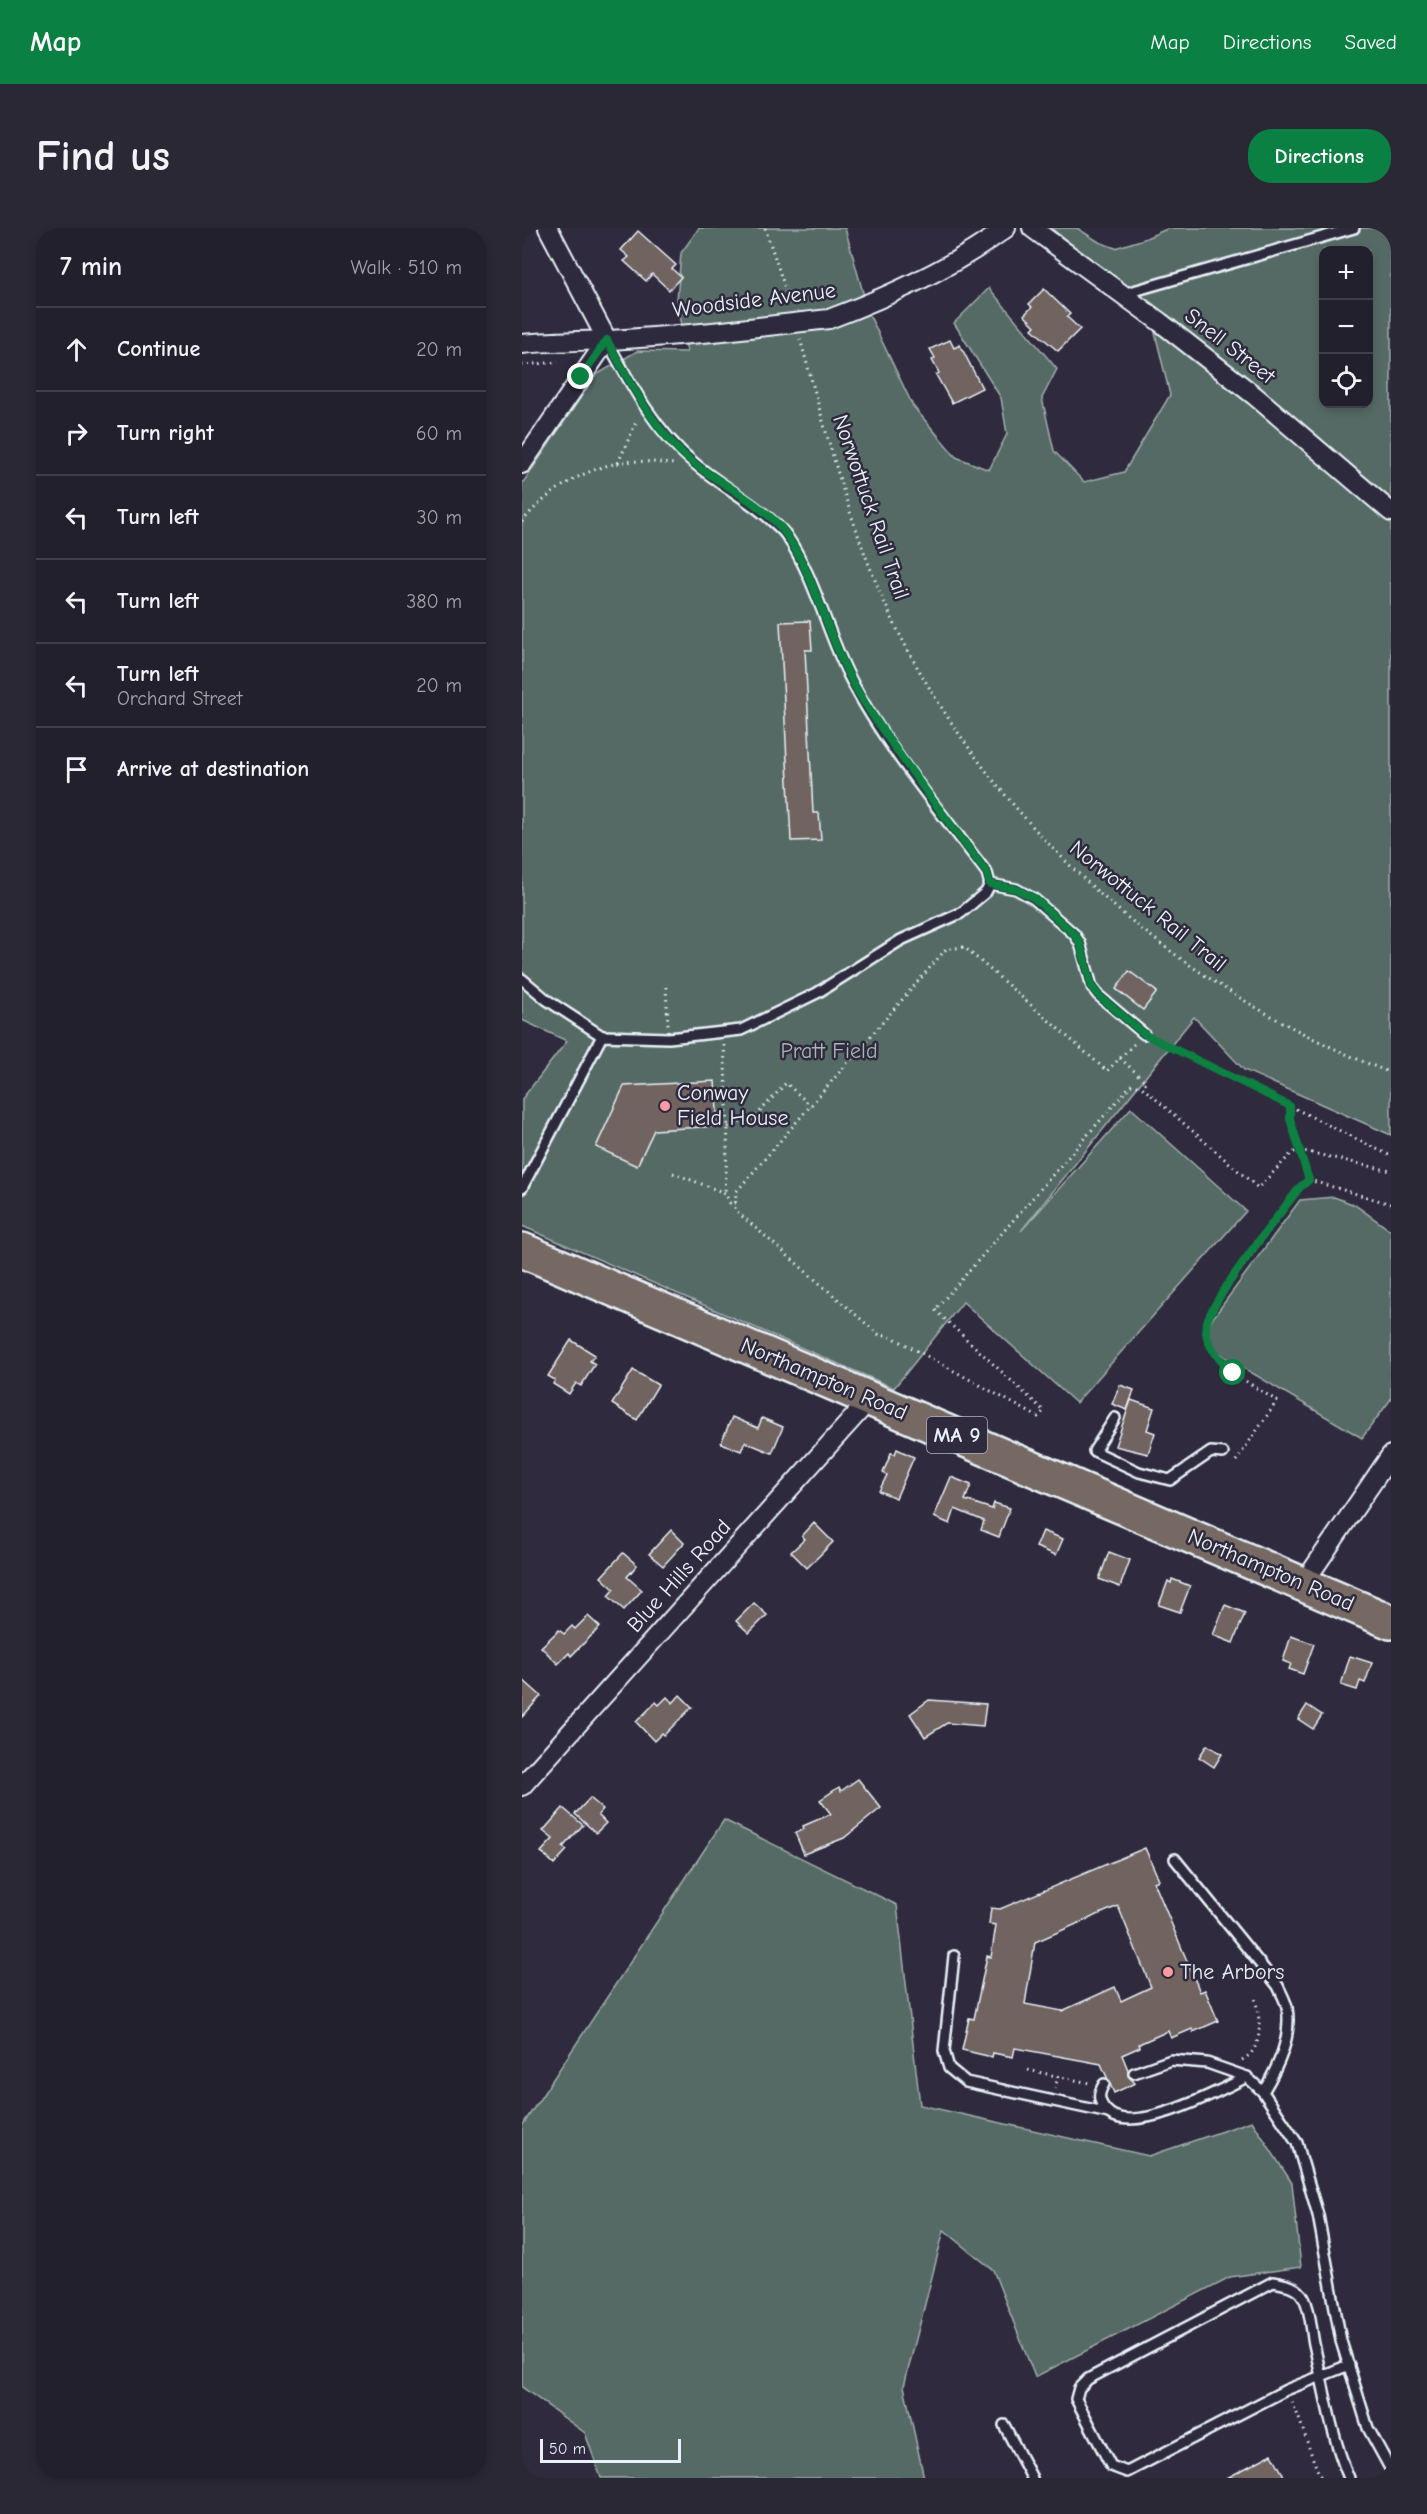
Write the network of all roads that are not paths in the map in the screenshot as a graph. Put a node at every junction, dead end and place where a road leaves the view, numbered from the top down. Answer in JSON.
{"nodes":[{"id":1,"x":548,"y":228,"type":"edge"},
{"id":2,"x":1006,"y":228,"type":"edge"},
{"id":3,"x":1032,"y":228,"type":"edge"},
{"id":4,"x":1354,"y":228,"type":"edge"},
{"id":5,"x":1121,"y":295,"type":"junction"},
{"id":6,"x":607,"y":340,"type":"junction"},
{"id":7,"x":522,"y":344,"type":"edge"},
{"id":8,"x":522,"y":464,"type":"edge"},
{"id":9,"x":1391,"y":512,"type":"edge"},
{"id":10,"x":990,"y":884,"type":"junction"},
{"id":11,"x":522,"y":979,"type":"edge"},
{"id":12,"x":1144,"y":1034,"type":"road end"},
{"id":13,"x":602,"y":1036,"type":"junction"},
{"id":14,"x":522,"y":1188,"type":"edge"},
{"id":15,"x":522,"y":1250,"type":"edge"},
{"id":16,"x":871,"y":1398,"type":"junction"},
{"id":17,"x":1114,"y":1418,"type":"dead end"},
{"id":18,"x":1223,"y":1453,"type":"dead end"},
{"id":19,"x":1391,"y":1455,"type":"edge"},
{"id":20,"x":1303,"y":1584,"type":"junction"},
{"id":21,"x":1391,"y":1622,"type":"edge"},
{"id":22,"x":522,"y":1786,"type":"edge"},
{"id":23,"x":1174,"y":1859,"type":"dead end"},
{"id":24,"x":954,"y":1956,"type":"dead end"},
{"id":25,"x":1134,"y":2073,"type":"dead end"},
{"id":26,"x":1247,"y":2076,"type":"junction"},
{"id":27,"x":1100,"y":2084,"type":"road end"},
{"id":28,"x":1263,"y":2092,"type":"junction"},
{"id":29,"x":1109,"y":2113,"type":"junction"},
{"id":30,"x":1349,"y":2365,"type":"junction"},
{"id":31,"x":1322,"y":2376,"type":"junction"},
{"id":32,"x":1004,"y":2426,"type":"dead end"},
{"id":33,"x":1391,"y":2470,"type":"edge"},
{"id":34,"x":1032,"y":2478,"type":"edge"},
{"id":35,"x":1349,"y":2478,"type":"edge"}],
"edges":[{"from":1,"to":6,"type":"street"},
{"from":2,"to":6,"type":"street","name":"Woodside Avenue","bridge":true},
{"from":3,"to":5,"type":"street","name":"Snell Street"},
{"from":4,"to":5,"type":"lane"},
{"from":5,"to":9,"type":"street","name":"Snell Street"},
{"from":6,"to":7,"type":"street","name":"Woodside Avenue"},
{"from":6,"to":8,"type":"street"},
{"from":6,"to":10,"type":"lane"},
{"from":10,"to":12,"type":"lane"},
{"from":10,"to":13,"type":"lane"},
{"from":11,"to":13,"type":"lane"},
{"from":13,"to":14,"type":"lane"},
{"from":15,"to":16,"type":"highway","name":"Northampton Road","number":"MA 9"},
{"from":16,"to":20,"type":"highway","name":"Northampton Road","number":"MA 9"},
{"from":16,"to":22,"type":"street","name":"Blue Hills Road"},
{"from":17,"to":18,"type":"lane"},
{"from":19,"to":20,"type":"street"},
{"from":20,"to":21,"type":"highway","name":"Northampton Road","number":"MA 9"},
{"from":23,"to":28,"type":"lane"},
{"from":24,"to":29,"type":"lane"},
{"from":25,"to":26,"type":"lane"},
{"from":26,"to":28,"type":"lane"},
{"from":26,"to":29,"type":"lane"},
{"from":27,"to":29,"type":"lane"},
{"from":28,"to":30,"type":"lane"},
{"from":30,"to":31,"type":"lane"},
{"from":30,"to":33,"type":"lane"},
{"from":31,"to":31,"type":"lane"},
{"from":31,"to":35,"type":"lane"},
{"from":32,"to":34,"type":"lane"}]}
